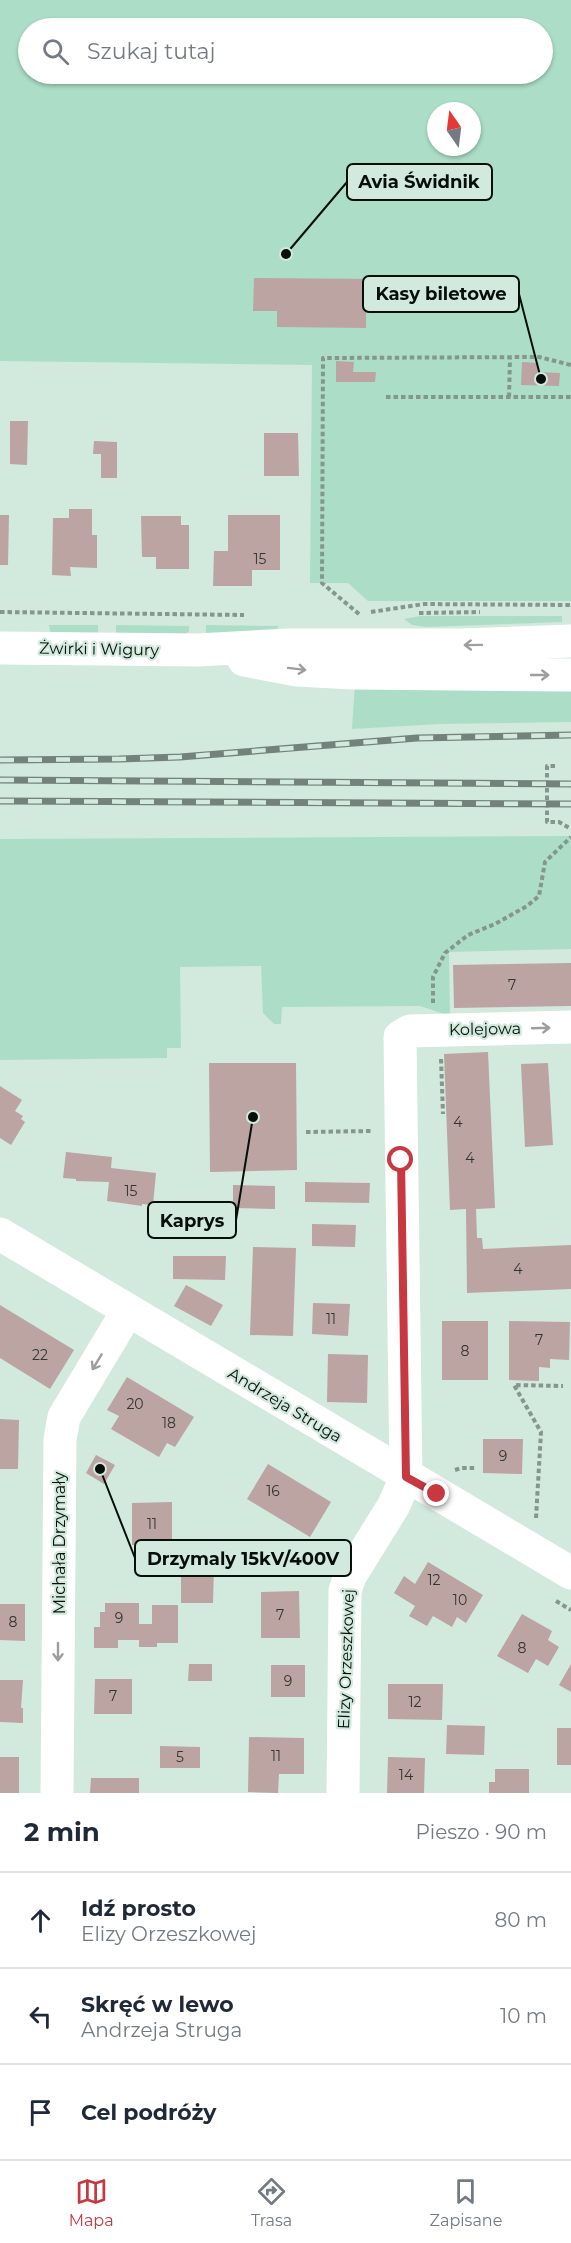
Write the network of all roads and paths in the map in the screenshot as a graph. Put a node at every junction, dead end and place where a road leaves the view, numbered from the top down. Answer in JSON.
{"nodes":[{"id":1,"x":510,"y":358,"type":"junction"},
{"id":2,"x":571,"y":365,"type":"edge"},
{"id":3,"x":386,"y":397,"type":"dead end"},
{"id":4,"x":509,"y":397,"type":"junction"},
{"id":5,"x":571,"y":397,"type":"edge"},
{"id":6,"x":571,"y":605,"type":"edge"},
{"id":7,"x":0,"y":612,"type":"edge"},
{"id":8,"x":347,"y":614,"type":"dead end"},
{"id":9,"x":358,"y":614,"type":"junction"},
{"id":10,"x":254,"y":615,"type":"dead end"},
{"id":11,"x":571,"y":641,"type":"edge"},
{"id":12,"x":0,"y":648,"type":"edge"},
{"id":13,"x":198,"y":650,"type":"junction"},
{"id":14,"x":571,"y":675,"type":"edge"},
{"id":15,"x":555,"y":766,"type":"dead end"},
{"id":16,"x":571,"y":829,"type":"edge"},
{"id":17,"x":571,"y":837,"type":"edge"},
{"id":18,"x":571,"y":1027,"type":"edge"},
{"id":19,"x":400,"y":1037,"type":"joint"},
{"id":20,"x":436,"y":1041,"type":"junction"},
{"id":21,"x":443,"y":1114,"type":"dead end"},
{"id":22,"x":400,"y":1131,"type":"junction"},
{"id":23,"x":306,"y":1132,"type":"dead end"},
{"id":24,"x":0,"y":1234,"type":"edge"},
{"id":25,"x":127,"y":1312,"type":"junction"},
{"id":26,"x":563,"y":1386,"type":"dead end"},
{"id":27,"x":406,"y":1477,"type":"junction"},
{"id":28,"x":522,"y":1545,"type":"junction"},
{"id":29,"x":571,"y":1573,"type":"edge"},
{"id":30,"x":57,"y":1793,"type":"edge"},
{"id":31,"x":343,"y":1793,"type":"edge"}],
"edges":[{"from":1,"to":2,"type":"path"},
{"from":1,"to":4,"type":"path"},
{"from":1,"to":9,"type":"path"},
{"from":3,"to":4,"type":"path"},
{"from":4,"to":5,"type":"path"},
{"from":6,"to":9,"type":"path"},
{"from":7,"to":10,"type":"path"},
{"from":8,"to":9,"type":"path"},
{"from":11,"to":13,"type":"street","one_way":true},
{"from":12,"to":13,"type":"street","name":"Żwirki i Wigury"},
{"from":13,"to":14,"type":"street","one_way":true},
{"from":15,"to":16,"type":"path"},
{"from":17,"to":20,"type":"path"},
{"from":20,"to":18,"type":"street","name":"Kolejowa","one_way":true},
{"from":19,"to":20,"type":"street","name":"Kolejowa"},
{"from":19,"to":22,"type":"street","name":"Elizy Orzeszkowej"},
{"from":20,"to":21,"type":"path"},
{"from":22,"to":23,"type":"path"},
{"from":22,"to":27,"type":"street","name":"Elizy Orzeszkowej"},
{"from":24,"to":25,"type":"street","name":"Andrzeja Struga"},
{"from":25,"to":27,"type":"street","name":"Andrzeja Struga"},
{"from":25,"to":30,"type":"street","name":"Michała Drzymały","one_way":true},
{"from":26,"to":28,"type":"path"},
{"from":27,"to":28,"type":"street","name":"Andrzeja Struga"},
{"from":27,"to":31,"type":"street","name":"Elizy Orzeszkowej"},
{"from":28,"to":29,"type":"street","name":"Andrzeja Struga"}]}
